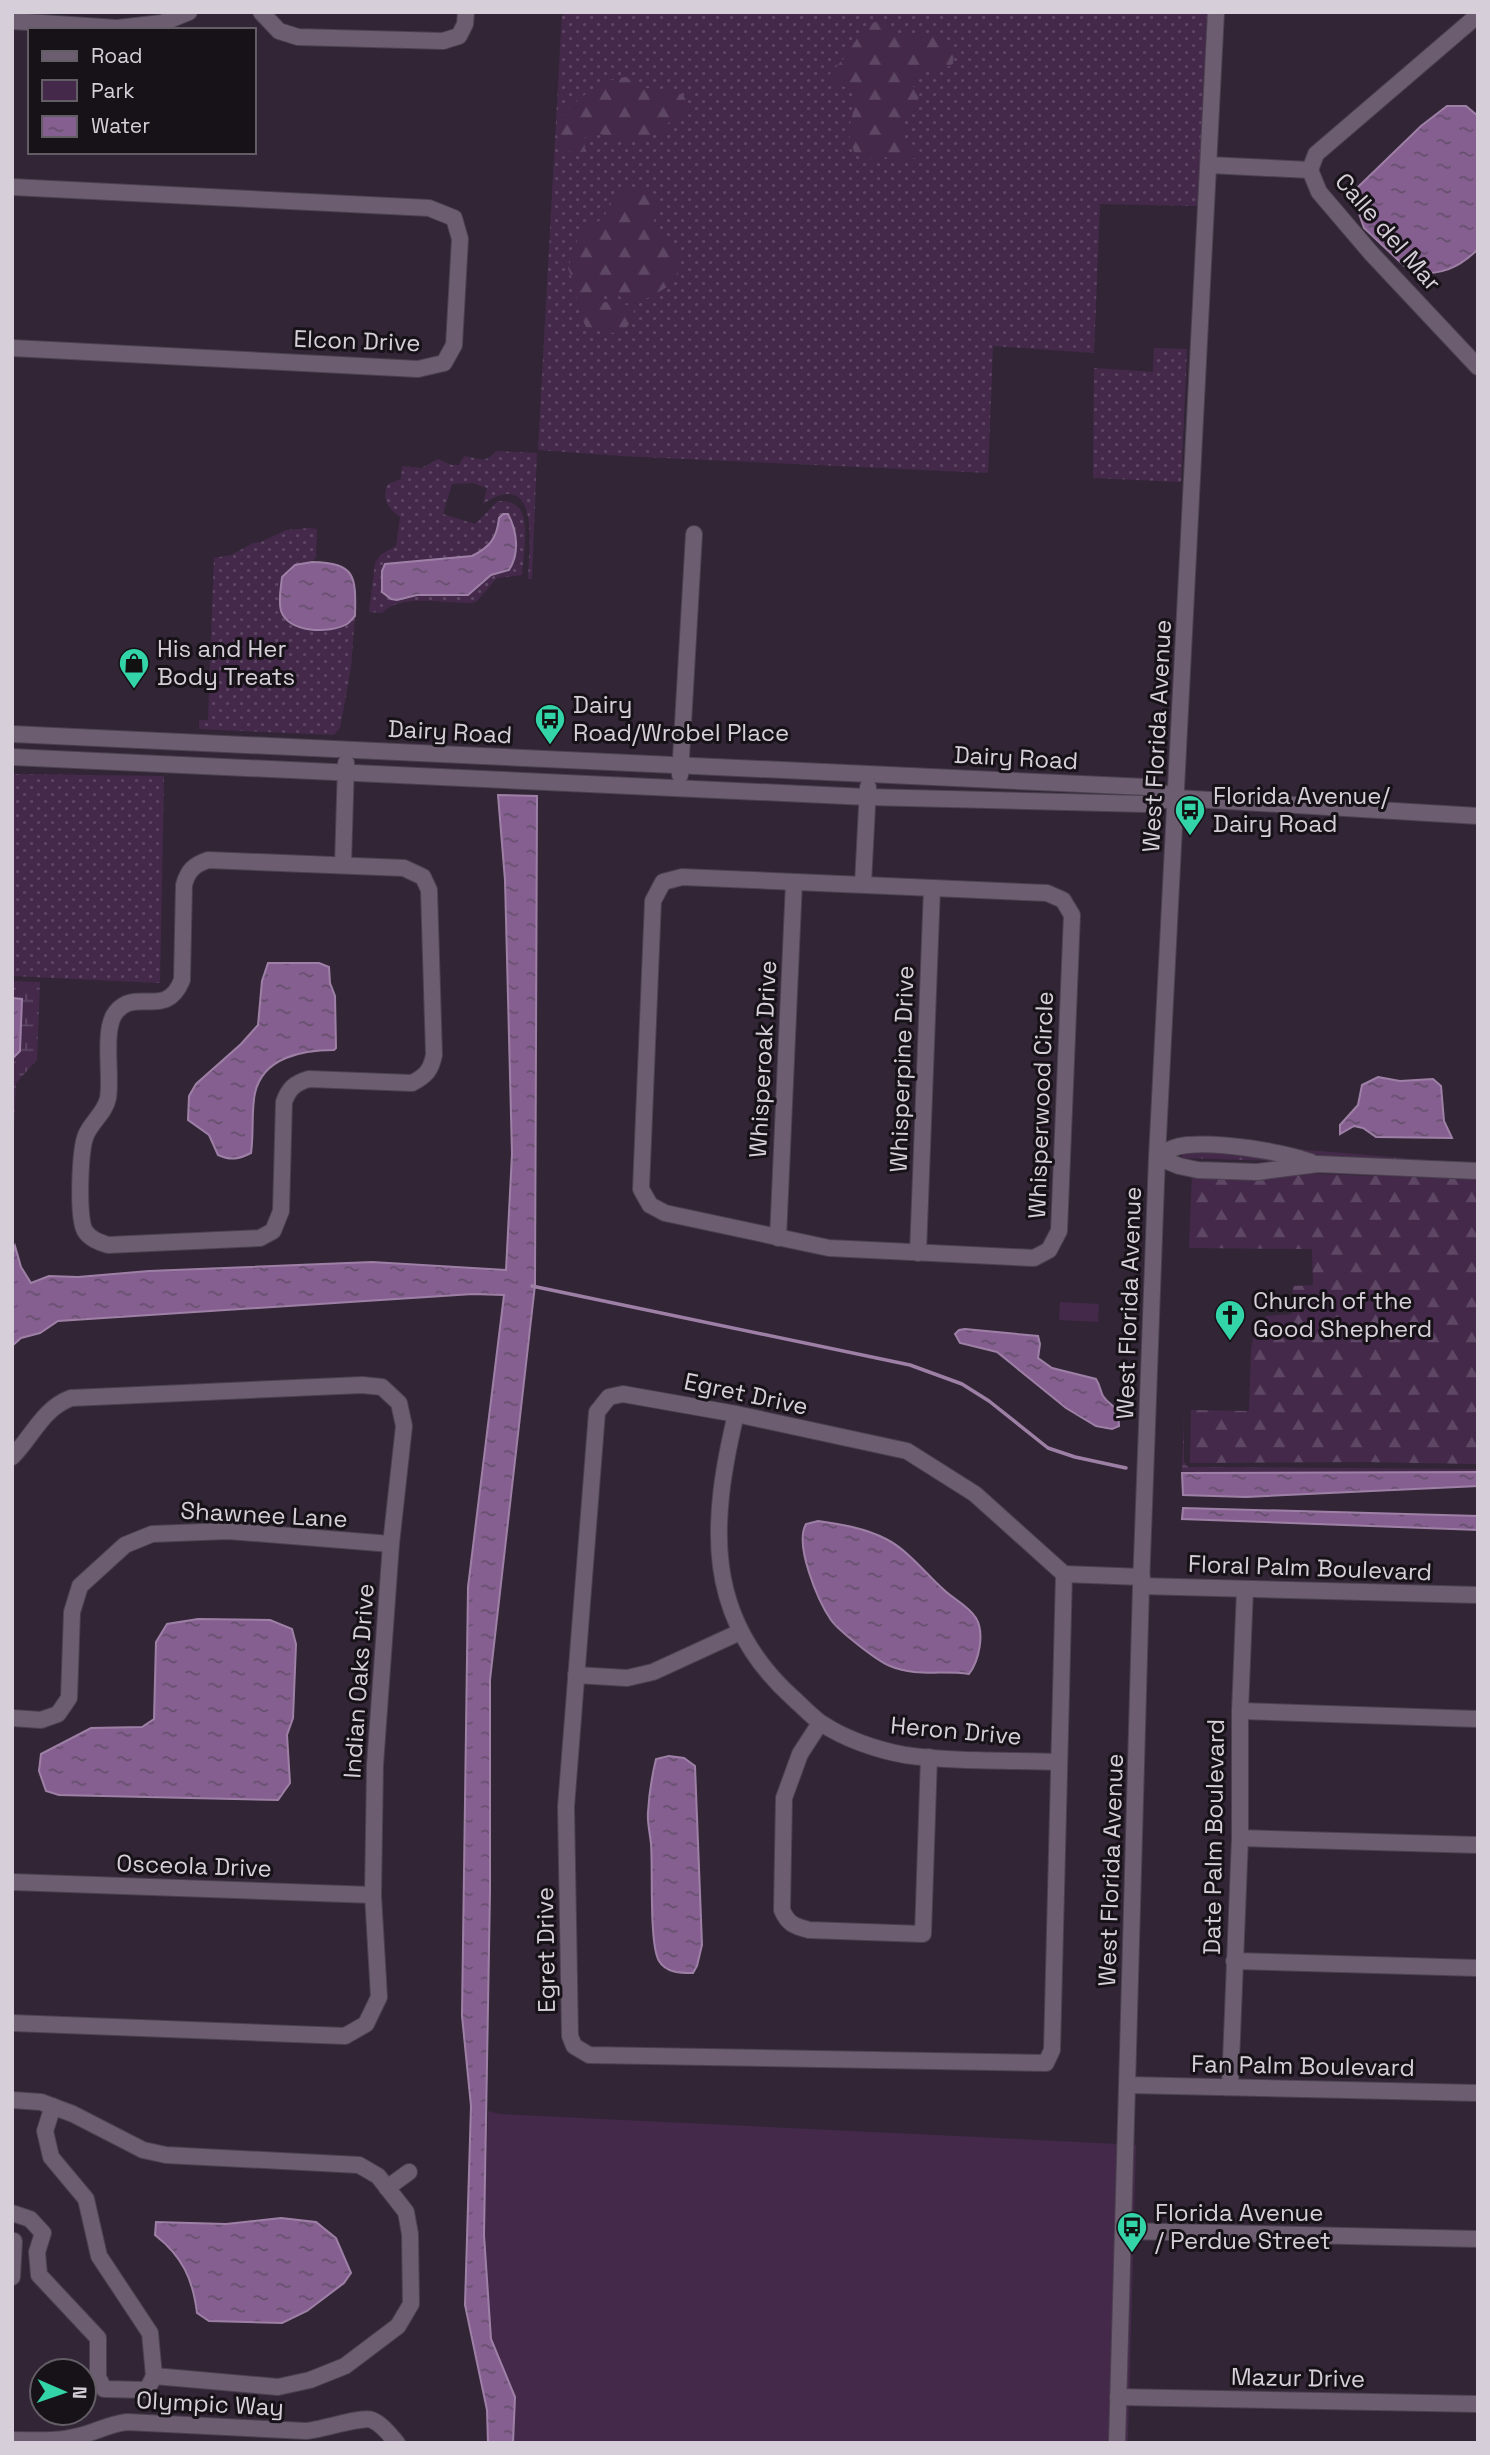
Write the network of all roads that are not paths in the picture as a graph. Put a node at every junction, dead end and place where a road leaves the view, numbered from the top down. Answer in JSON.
{"nodes":[{"id":1,"x":189,"y":12,"type":"edge"},
{"id":2,"x":261,"y":12,"type":"edge"},
{"id":3,"x":466,"y":12,"type":"edge"},
{"id":4,"x":1216,"y":12,"type":"edge"},
{"id":5,"x":1478,"y":15,"type":"edge"},
{"id":6,"x":12,"y":21,"type":"edge"},
{"id":7,"x":1209,"y":165,"type":"junction"},
{"id":8,"x":1310,"y":170,"type":"junction"},
{"id":9,"x":12,"y":187,"type":"edge"},
{"id":10,"x":12,"y":348,"type":"edge"},
{"id":11,"x":1478,"y":367,"type":"edge"},
{"id":12,"x":694,"y":534,"type":"dead end"},
{"id":13,"x":12,"y":734,"type":"edge"},
{"id":14,"x":346,"y":750,"type":"junction"},
{"id":15,"x":12,"y":757,"type":"edge"},
{"id":16,"x":680,"y":766,"type":"junction"},
{"id":17,"x":346,"y":771,"type":"junction"},
{"id":18,"x":869,"y":774,"type":"junction"},
{"id":19,"x":679,"y":788,"type":"junction"},
{"id":20,"x":867,"y":797,"type":"junction"},
{"id":21,"x":1177,"y":798,"type":"junction"},
{"id":22,"x":1478,"y":816,"type":"edge"},
{"id":23,"x":343,"y":865,"type":"junction"},
{"id":24,"x":794,"y":882,"type":"junction"},
{"id":25,"x":863,"y":884,"type":"junction"},
{"id":26,"x":932,"y":888,"type":"junction"},
{"id":27,"x":1157,"y":1157,"type":"junction"},
{"id":28,"x":1318,"y":1164,"type":"junction"},
{"id":29,"x":1478,"y":1171,"type":"edge"},
{"id":30,"x":778,"y":1238,"type":"junction"},
{"id":31,"x":918,"y":1253,"type":"junction"},
{"id":32,"x":736,"y":1414,"type":"junction"},
{"id":33,"x":12,"y":1457,"type":"edge"},
{"id":34,"x":391,"y":1544,"type":"junction"},
{"id":35,"x":1064,"y":1574,"type":"junction"},
{"id":36,"x":1142,"y":1581,"type":"junction"},
{"id":37,"x":1245,"y":1589,"type":"junction"},
{"id":38,"x":1478,"y":1595,"type":"edge"},
{"id":39,"x":740,"y":1632,"type":"junction"},
{"id":40,"x":576,"y":1675,"type":"junction"},
{"id":41,"x":1240,"y":1712,"type":"junction"},
{"id":42,"x":12,"y":1718,"type":"edge"},
{"id":43,"x":1478,"y":1719,"type":"edge"},
{"id":44,"x":820,"y":1723,"type":"junction"},
{"id":45,"x":929,"y":1757,"type":"junction"},
{"id":46,"x":1059,"y":1762,"type":"junction"},
{"id":47,"x":1240,"y":1838,"type":"junction"},
{"id":48,"x":1478,"y":1845,"type":"edge"},
{"id":49,"x":12,"y":1882,"type":"edge"},
{"id":50,"x":373,"y":1895,"type":"junction"},
{"id":51,"x":1234,"y":1961,"type":"junction"},
{"id":52,"x":1478,"y":1968,"type":"edge"},
{"id":53,"x":12,"y":2023,"type":"edge"},
{"id":54,"x":1128,"y":2085,"type":"junction"},
{"id":55,"x":1230,"y":2086,"type":"junction"},
{"id":56,"x":1478,"y":2093,"type":"edge"},
{"id":57,"x":12,"y":2100,"type":"edge"},
{"id":58,"x":52,"y":2106,"type":"junction"},
{"id":59,"x":409,"y":2172,"type":"dead end"},
{"id":60,"x":387,"y":2188,"type":"junction"},
{"id":61,"x":12,"y":2213,"type":"edge"},
{"id":62,"x":1123,"y":2231,"type":"junction"},
{"id":63,"x":1478,"y":2239,"type":"edge"},
{"id":64,"x":14,"y":2241,"type":"edge"},
{"id":65,"x":12,"y":2277,"type":"edge"},
{"id":66,"x":154,"y":2376,"type":"junction"},
{"id":67,"x":1118,"y":2397,"type":"junction"},
{"id":68,"x":1478,"y":2404,"type":"edge"},
{"id":69,"x":80,"y":2439,"type":"edge"},
{"id":70,"x":12,"y":2440,"type":"edge"},
{"id":71,"x":397,"y":2443,"type":"edge"},
{"id":72,"x":1116,"y":2443,"type":"edge"}],
"edges":[{"from":1,"to":6,"type":"street"},
{"from":2,"to":3,"type":"street"},
{"from":4,"to":7,"type":"street","name":"West Florida Avenue"},
{"from":5,"to":8,"type":"street","name":"Calle del Mar"},
{"from":7,"to":8,"type":"street"},
{"from":7,"to":21,"type":"street","name":"West Florida Avenue"},
{"from":8,"to":11,"type":"street","name":"Calle del Mar"},
{"from":9,"to":10,"type":"street","name":"Elcon Drive"},
{"from":12,"to":16,"type":"street"},
{"from":13,"to":14,"type":"street","name":"Dairy Road"},
{"from":14,"to":16,"type":"street","name":"Dairy Road"},
{"from":14,"to":17,"type":"street"},
{"from":15,"to":17,"type":"street","name":"Dairy Road"},
{"from":16,"to":18,"type":"street","name":"Dairy Road"},
{"from":16,"to":19,"type":"street"},
{"from":17,"to":19,"type":"street","name":"Dairy Road"},
{"from":17,"to":23,"type":"street"},
{"from":18,"to":20,"type":"street"},
{"from":18,"to":21,"type":"street","name":"Dairy Road"},
{"from":19,"to":20,"type":"street","name":"Dairy Road"},
{"from":20,"to":21,"type":"street","name":"Dairy Road"},
{"from":20,"to":25,"type":"street"},
{"from":21,"to":22,"type":"street","name":"Dairy Road"},
{"from":21,"to":27,"type":"street","name":"West Florida Avenue"},
{"from":23,"to":23,"type":"street"},
{"from":24,"to":25,"type":"street","name":"Whisperwood Circle"},
{"from":24,"to":30,"type":"street","name":"Whisperoak Drive"},
{"from":24,"to":30,"type":"street","name":"Whisperwood Circle"},
{"from":25,"to":26,"type":"street","name":"Whisperwood Circle"},
{"from":26,"to":31,"type":"street","name":"Whisperpine Drive"},
{"from":26,"to":31,"type":"street","name":"Whisperwood Circle"},
{"from":27,"to":28,"type":"street"},
{"from":27,"to":28,"type":"street"},
{"from":27,"to":36,"type":"street","name":"West Florida Avenue"},
{"from":28,"to":29,"type":"street"},
{"from":30,"to":31,"type":"street","name":"Whisperwood Circle"},
{"from":32,"to":35,"type":"street","name":"Egret Drive"},
{"from":32,"to":39,"type":"street","name":"Heron Drive"},
{"from":32,"to":40,"type":"street","name":"Egret Drive"},
{"from":33,"to":34,"type":"street","name":"Indian Oaks Drive"},
{"from":34,"to":42,"type":"street","name":"Shawnee Lane"},
{"from":34,"to":50,"type":"street","name":"Indian Oaks Drive"},
{"from":35,"to":36,"type":"street"},
{"from":35,"to":46,"type":"street","name":"Egret Drive"},
{"from":36,"to":37,"type":"street","name":"Floral Palm Boulevard"},
{"from":36,"to":54,"type":"street","name":"West Florida Avenue"},
{"from":37,"to":38,"type":"street","name":"Floral Palm Boulevard"},
{"from":37,"to":41,"type":"street","name":"Date Palm Boulevard"},
{"from":39,"to":40,"type":"street"},
{"from":39,"to":44,"type":"street","name":"Heron Drive"},
{"from":40,"to":46,"type":"street","name":"Egret Drive"},
{"from":41,"to":43,"type":"street"},
{"from":41,"to":47,"type":"street","name":"Date Palm Boulevard"},
{"from":44,"to":45,"type":"street","name":"Heron Drive"},
{"from":44,"to":45,"type":"street"},
{"from":45,"to":46,"type":"street","name":"Heron Drive"},
{"from":47,"to":48,"type":"street"},
{"from":47,"to":51,"type":"street","name":"Date Palm Boulevard"},
{"from":49,"to":50,"type":"street","name":"Osceola Drive"},
{"from":50,"to":53,"type":"street","name":"Indian Oaks Drive"},
{"from":51,"to":52,"type":"street"},
{"from":51,"to":55,"type":"street","name":"Date Palm Boulevard"},
{"from":54,"to":55,"type":"street","name":"Fan Palm Boulevard"},
{"from":54,"to":62,"type":"street","name":"West Florida Avenue"},
{"from":55,"to":56,"type":"street","name":"Fan Palm Boulevard"},
{"from":57,"to":58,"type":"street"},
{"from":58,"to":60,"type":"street"},
{"from":58,"to":66,"type":"street"},
{"from":59,"to":60,"type":"street"},
{"from":60,"to":66,"type":"street"},
{"from":61,"to":66,"type":"street"},
{"from":62,"to":63,"type":"street"},
{"from":62,"to":67,"type":"street","name":"West Florida Avenue"},
{"from":64,"to":65,"type":"street"},
{"from":67,"to":68,"type":"street","name":"Mazur Drive"},
{"from":67,"to":72,"type":"street","name":"West Florida Avenue"},
{"from":69,"to":70,"type":"street","name":"Olympic Way"},
{"from":69,"to":71,"type":"street","name":"Olympic Way"}]}
